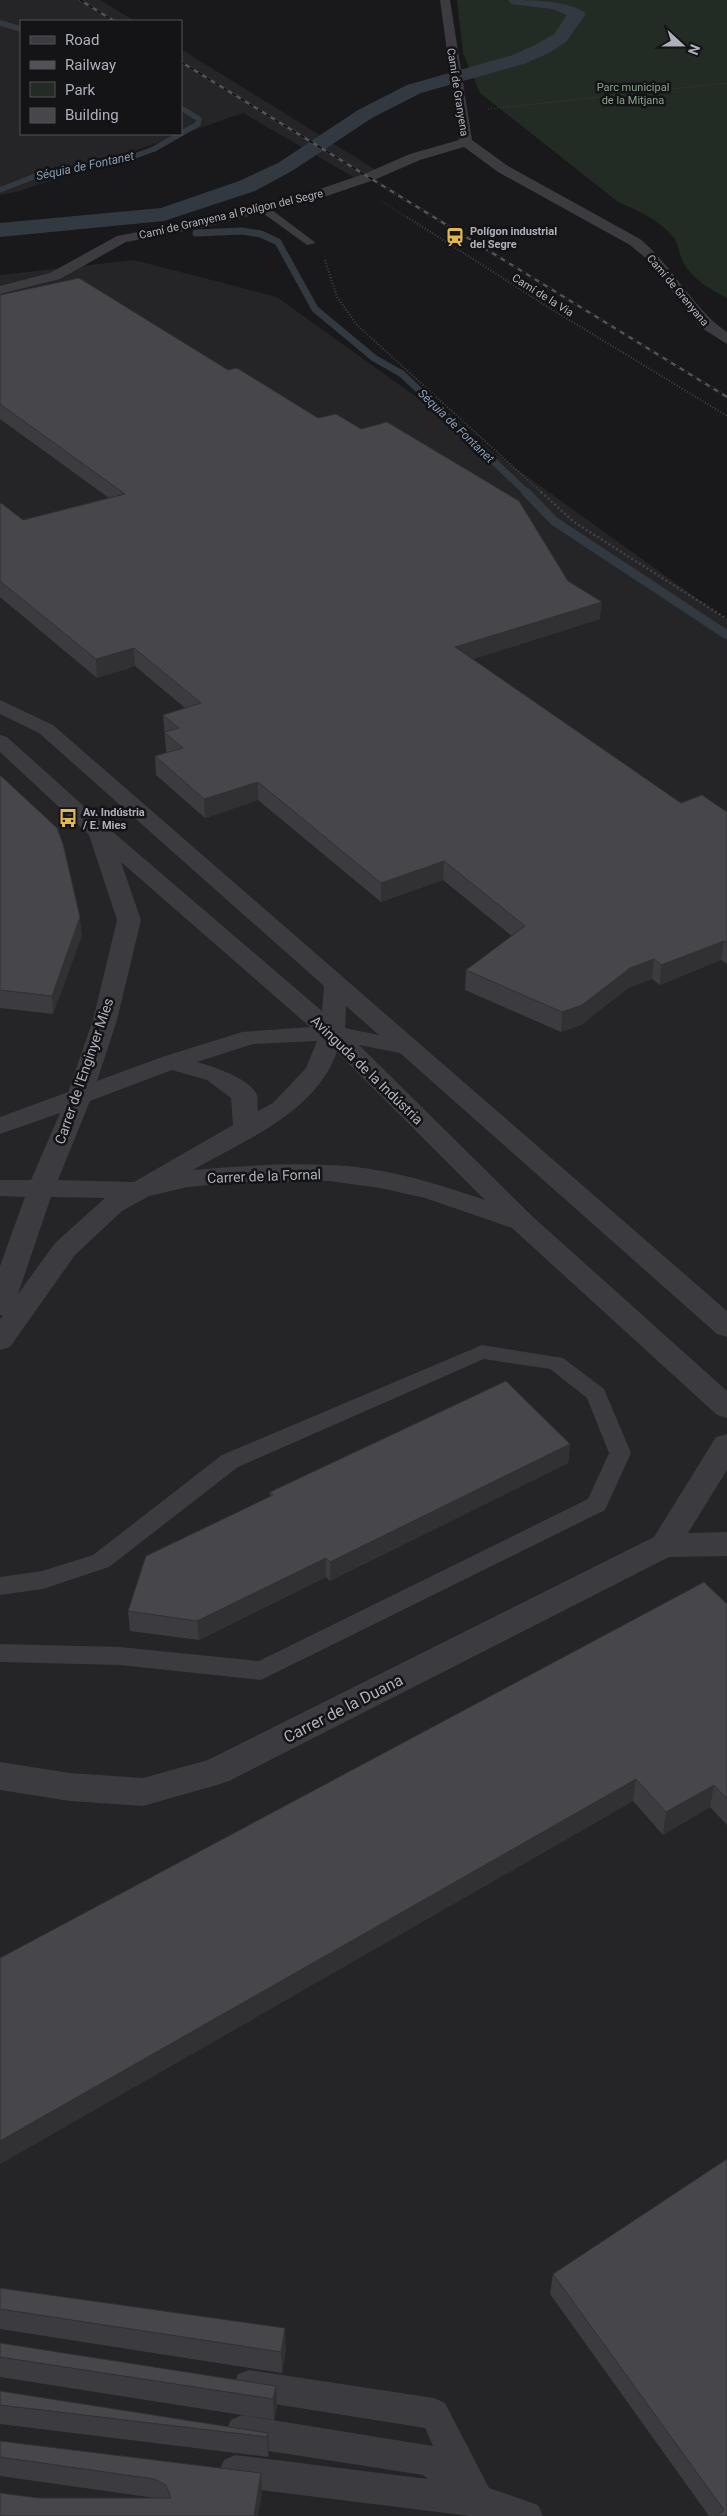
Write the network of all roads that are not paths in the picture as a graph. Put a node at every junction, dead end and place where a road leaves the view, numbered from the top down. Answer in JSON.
{"nodes":[{"id":1,"x":445,"y":0,"type":"edge"},
{"id":2,"x":466,"y":142,"type":"junction"},
{"id":3,"x":552,"y":195,"type":"joint"},
{"id":4,"x":264,"y":209,"type":"junction"},
{"id":5,"x":311,"y":242,"type":"road end"},
{"id":6,"x":0,"y":290,"type":"edge"},
{"id":7,"x":727,"y":338,"type":"edge"},
{"id":8,"x":0,"y":706,"type":"edge"},
{"id":9,"x":0,"y":741,"type":"edge"},
{"id":10,"x":99,"y":832,"type":"junction"},
{"id":11,"x":336,"y":982,"type":"junction"},
{"id":12,"x":332,"y":1032,"type":"junction"},
{"id":13,"x":412,"y":1048,"type":"junction"},
{"id":14,"x":171,"y":1062,"type":"junction"},
{"id":15,"x":78,"y":1099,"type":"junction"},
{"id":16,"x":0,"y":1126,"type":"edge"},
{"id":17,"x":246,"y":1127,"type":"junction"},
{"id":18,"x":0,"y":1188,"type":"edge"},
{"id":19,"x":136,"y":1190,"type":"junction"},
{"id":20,"x":40,"y":1191,"type":"junction"},
{"id":21,"x":522,"y":1222,"type":"junction"},
{"id":22,"x":0,"y":1306,"type":"edge"},
{"id":23,"x":727,"y":1327,"type":"edge"},
{"id":24,"x":0,"y":1340,"type":"edge"},
{"id":25,"x":727,"y":1408,"type":"edge"},
{"id":26,"x":727,"y":1446,"type":"edge"},
{"id":27,"x":727,"y":1544,"type":"edge"},
{"id":28,"x":665,"y":1545,"type":"junction"},
{"id":29,"x":0,"y":1586,"type":"edge"},
{"id":30,"x":0,"y":1653,"type":"edge"},
{"id":31,"x":0,"y":1776,"type":"edge"},
{"id":32,"x":217,"y":2380,"type":"edge"},
{"id":33,"x":215,"y":2427,"type":"edge"},
{"id":34,"x":205,"y":2467,"type":"edge"},
{"id":35,"x":470,"y":2509,"type":"edge"},
{"id":36,"x":527,"y":2516,"type":"edge"}],
"edges":[{"from":1,"to":2,"type":"street","name":"Camí de Granyena"},
{"from":2,"to":3,"type":"street","name":"Camí de Granyena"},
{"from":2,"to":4,"type":"street","name":"Camí de Granyena al Polígon del Segre"},
{"from":3,"to":7,"type":"street","name":"Camí de Grenyana"},
{"from":4,"to":5,"type":"lane"},
{"from":4,"to":6,"type":"street","name":"Camí de Granyena al Polígon del Segre"},
{"from":8,"to":11,"type":"street"},
{"from":9,"to":10,"type":"street","name":"Avinguda de la Indústria"},
{"from":10,"to":12,"type":"street","name":"Avinguda de la Indústria"},
{"from":10,"to":15,"type":"street","name":"Carrer de l'Enginyer Mies"},
{"from":11,"to":12,"type":"street"},
{"from":11,"to":13,"type":"street"},
{"from":12,"to":13,"type":"street"},
{"from":12,"to":14,"type":"street"},
{"from":12,"to":17,"type":"street"},
{"from":12,"to":21,"type":"street","name":"Avinguda de la Indústria"},
{"from":13,"to":23,"type":"street"},
{"from":14,"to":15,"type":"street"},
{"from":14,"to":17,"type":"street"},
{"from":15,"to":16,"type":"street"},
{"from":15,"to":20,"type":"street","name":"Carrer de l'Enginyer Mies"},
{"from":17,"to":19,"type":"street"},
{"from":18,"to":20,"type":"street","name":"Carrer de la Fornal"},
{"from":19,"to":20,"type":"street","name":"Carrer de la Fornal"},
{"from":19,"to":21,"type":"street","name":"Carrer de la Fornal"},
{"from":19,"to":24,"type":"street"},
{"from":20,"to":22,"type":"street","name":"Carrer de l'Enginyer Mies"},
{"from":21,"to":25,"type":"street","name":"Avinguda de la Indústria"},
{"from":26,"to":28,"type":"street"},
{"from":27,"to":28,"type":"street","name":"Carrer de la Duana"},
{"from":28,"to":31,"type":"street","name":"Carrer de la Duana"},
{"from":29,"to":30,"type":"lane"},
{"from":32,"to":35,"type":"lane"},
{"from":33,"to":35,"type":"lane"},
{"from":34,"to":35,"type":"lane"},
{"from":35,"to":36,"type":"lane"}]}
